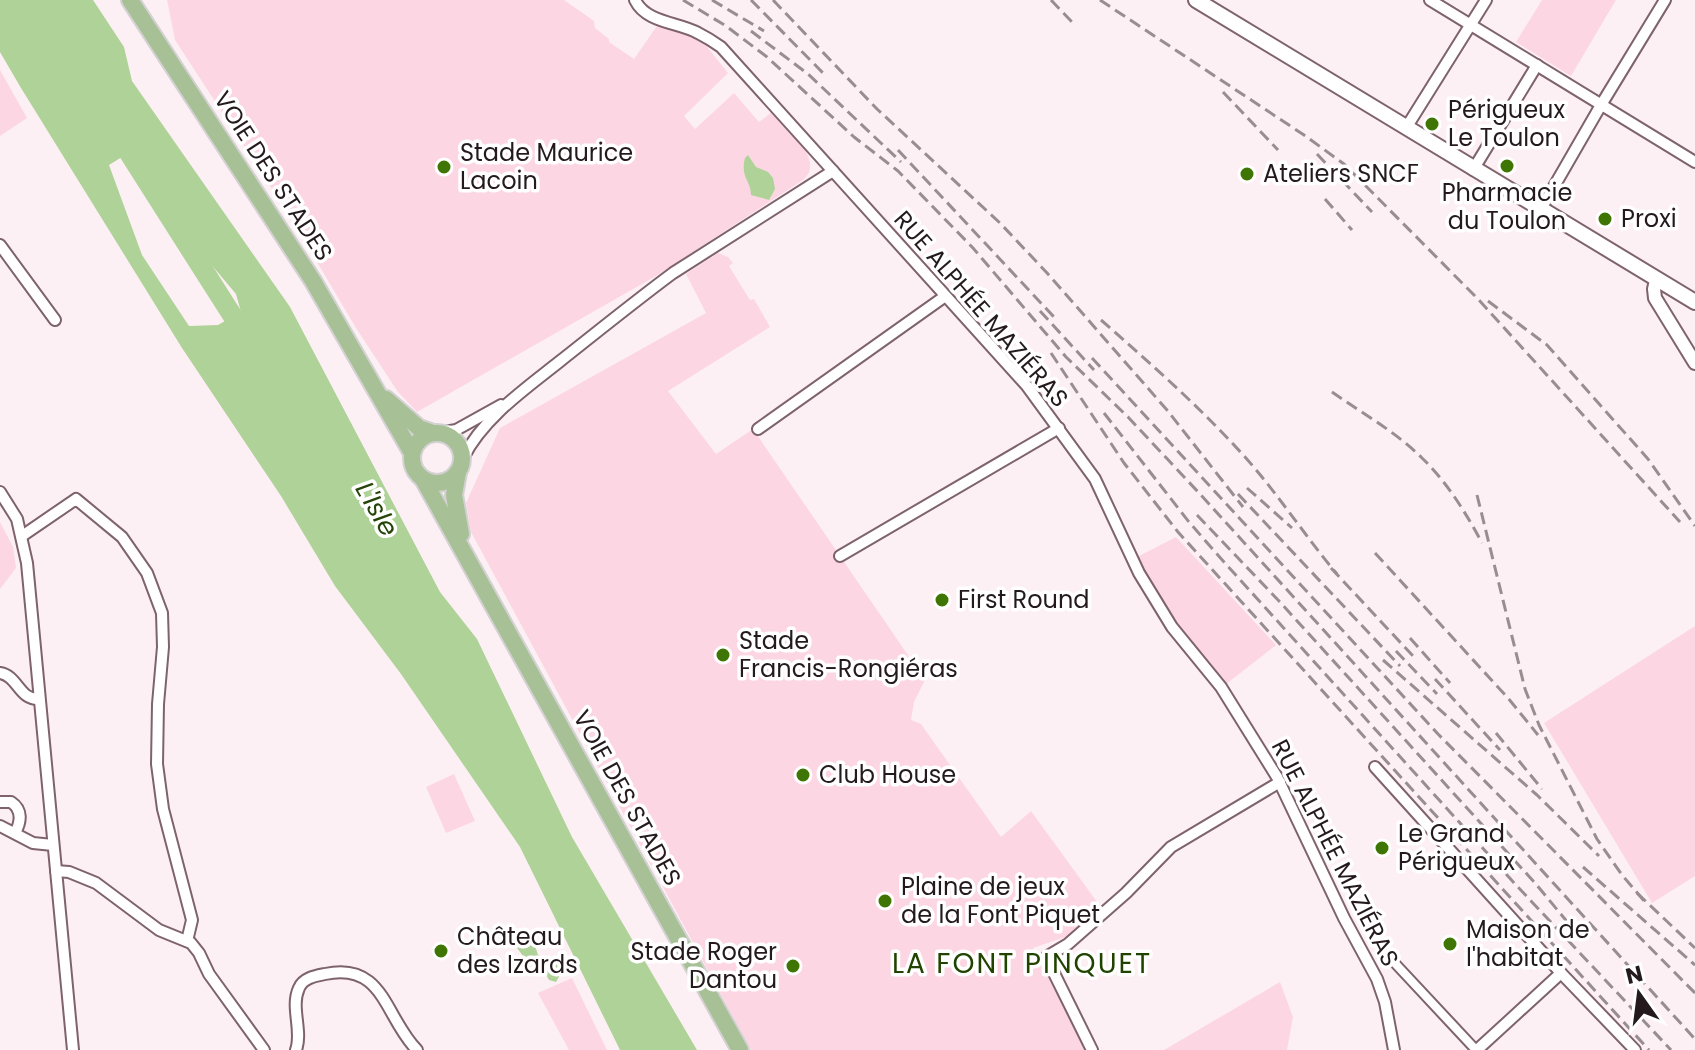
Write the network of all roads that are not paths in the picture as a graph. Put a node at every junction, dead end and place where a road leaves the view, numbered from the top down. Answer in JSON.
{"nodes":[{"id":1,"x":130,"y":0,"type":"edge"},
{"id":2,"x":635,"y":0,"type":"edge"},
{"id":3,"x":1196,"y":0,"type":"edge"},
{"id":4,"x":1430,"y":0,"type":"edge"},
{"id":5,"x":1486,"y":0,"type":"edge"},
{"id":6,"x":1665,"y":0,"type":"edge"},
{"id":7,"x":1471,"y":24,"type":"junction"},
{"id":8,"x":1537,"y":65,"type":"junction"},
{"id":9,"x":1601,"y":105,"type":"junction"},
{"id":10,"x":1406,"y":128,"type":"junction"},
{"id":11,"x":1695,"y":162,"type":"edge"},
{"id":12,"x":1473,"y":170,"type":"junction"},
{"id":13,"x":833,"y":171,"type":"junction"},
{"id":14,"x":1541,"y":209,"type":"junction"},
{"id":15,"x":0,"y":245,"type":"edge"},
{"id":16,"x":1656,"y":280,"type":"junction"},
{"id":17,"x":944,"y":297,"type":"junction"},
{"id":18,"x":1695,"y":302,"type":"edge"},
{"id":19,"x":55,"y":320,"type":"dead end"},
{"id":20,"x":1695,"y":363,"type":"edge"},
{"id":21,"x":369,"y":382,"type":"junction"},
{"id":22,"x":513,"y":398,"type":"junction"},
{"id":23,"x":1059,"y":428,"type":"junction"},
{"id":24,"x":758,"y":429,"type":"dead end"},
{"id":25,"x":436,"y":433,"type":"junction"},
{"id":26,"x":412,"y":453,"type":"junction"},
{"id":27,"x":460,"y":465,"type":"junction"},
{"id":28,"x":423,"y":479,"type":"junction"},
{"id":29,"x":0,"y":492,"type":"edge"},
{"id":30,"x":22,"y":536,"type":"junction"},
{"id":31,"x":840,"y":556,"type":"dead end"},
{"id":32,"x":473,"y":569,"type":"junction"},
{"id":33,"x":0,"y":673,"type":"edge"},
{"id":34,"x":39,"y":699,"type":"junction"},
{"id":35,"x":1375,"y":767,"type":"dead end"},
{"id":36,"x":1280,"y":782,"type":"junction"},
{"id":37,"x":0,"y":802,"type":"edge"},
{"id":38,"x":0,"y":826,"type":"edge"},
{"id":39,"x":15,"y":833,"type":"junction"},
{"id":40,"x":53,"y":845,"type":"junction"},
{"id":41,"x":56,"y":871,"type":"junction"},
{"id":42,"x":187,"y":941,"type":"junction"},
{"id":43,"x":1391,"y":959,"type":"dead end"},
{"id":44,"x":1561,"y":973,"type":"junction"},
{"id":45,"x":73,"y":1050,"type":"edge"},
{"id":46,"x":264,"y":1050,"type":"edge"},
{"id":47,"x":296,"y":1050,"type":"edge"},
{"id":48,"x":417,"y":1050,"type":"edge"},
{"id":49,"x":740,"y":1050,"type":"edge"},
{"id":50,"x":1092,"y":1050,"type":"edge"},
{"id":51,"x":1394,"y":1050,"type":"edge"},
{"id":52,"x":1476,"y":1050,"type":"edge"},
{"id":53,"x":1635,"y":1050,"type":"edge"}],
"edges":[{"from":1,"to":21,"type":"main road","name":"VOIE DES STADES"},
{"from":2,"to":13,"type":"street","name":"RUE ALPHÉE MAZIÉRAS"},
{"from":3,"to":10,"type":"main road"},
{"from":4,"to":7,"type":"street"},
{"from":5,"to":7,"type":"street"},
{"from":6,"to":9,"type":"street"},
{"from":7,"to":8,"type":"street"},
{"from":7,"to":10,"type":"street"},
{"from":8,"to":9,"type":"street"},
{"from":8,"to":12,"type":"street"},
{"from":9,"to":11,"type":"street"},
{"from":9,"to":14,"type":"street"},
{"from":10,"to":12,"type":"main road"},
{"from":12,"to":14,"type":"main road"},
{"from":13,"to":17,"type":"street","name":"RUE ALPHÉE MAZIÉRAS"},
{"from":13,"to":22,"type":"street"},
{"from":14,"to":16,"type":"main road"},
{"from":15,"to":19,"type":"street"},
{"from":16,"to":18,"type":"main road"},
{"from":16,"to":20,"type":"street"},
{"from":17,"to":23,"type":"street","name":"RUE ALPHÉE MAZIÉRAS"},
{"from":17,"to":24,"type":"street"},
{"from":21,"to":25,"type":"main road","name":"VOIE DES STADES"},
{"from":21,"to":26,"type":"main road","name":"VOIE DES STADES"},
{"from":22,"to":25,"type":"street"},
{"from":22,"to":27,"type":"street"},
{"from":23,"to":31,"type":"street"},
{"from":23,"to":36,"type":"street","name":"RUE ALPHÉE MAZIÉRAS"},
{"from":25,"to":26,"type":"main road"},
{"from":25,"to":27,"type":"main road"},
{"from":26,"to":28,"type":"main road"},
{"from":27,"to":28,"type":"main road"},
{"from":27,"to":32,"type":"main road","name":"VOIE DES STADES"},
{"from":28,"to":32,"type":"main road","name":"VOIE DES STADES"},
{"from":29,"to":30,"type":"street"},
{"from":30,"to":34,"type":"street"},
{"from":30,"to":42,"type":"street"},
{"from":32,"to":49,"type":"main road","name":"VOIE DES STADES"},
{"from":33,"to":34,"type":"street"},
{"from":34,"to":40,"type":"street"},
{"from":35,"to":44,"type":"street"},
{"from":36,"to":50,"type":"street"},
{"from":36,"to":51,"type":"street","name":"RUE ALPHÉE MAZIÉRAS"},
{"from":37,"to":39,"type":"street"},
{"from":38,"to":39,"type":"street"},
{"from":39,"to":40,"type":"street"},
{"from":40,"to":41,"type":"street"},
{"from":41,"to":42,"type":"street"},
{"from":41,"to":45,"type":"street"},
{"from":42,"to":46,"type":"street"},
{"from":43,"to":52,"type":"street"},
{"from":44,"to":52,"type":"street"},
{"from":44,"to":53,"type":"street"},
{"from":47,"to":48,"type":"street"}]}
